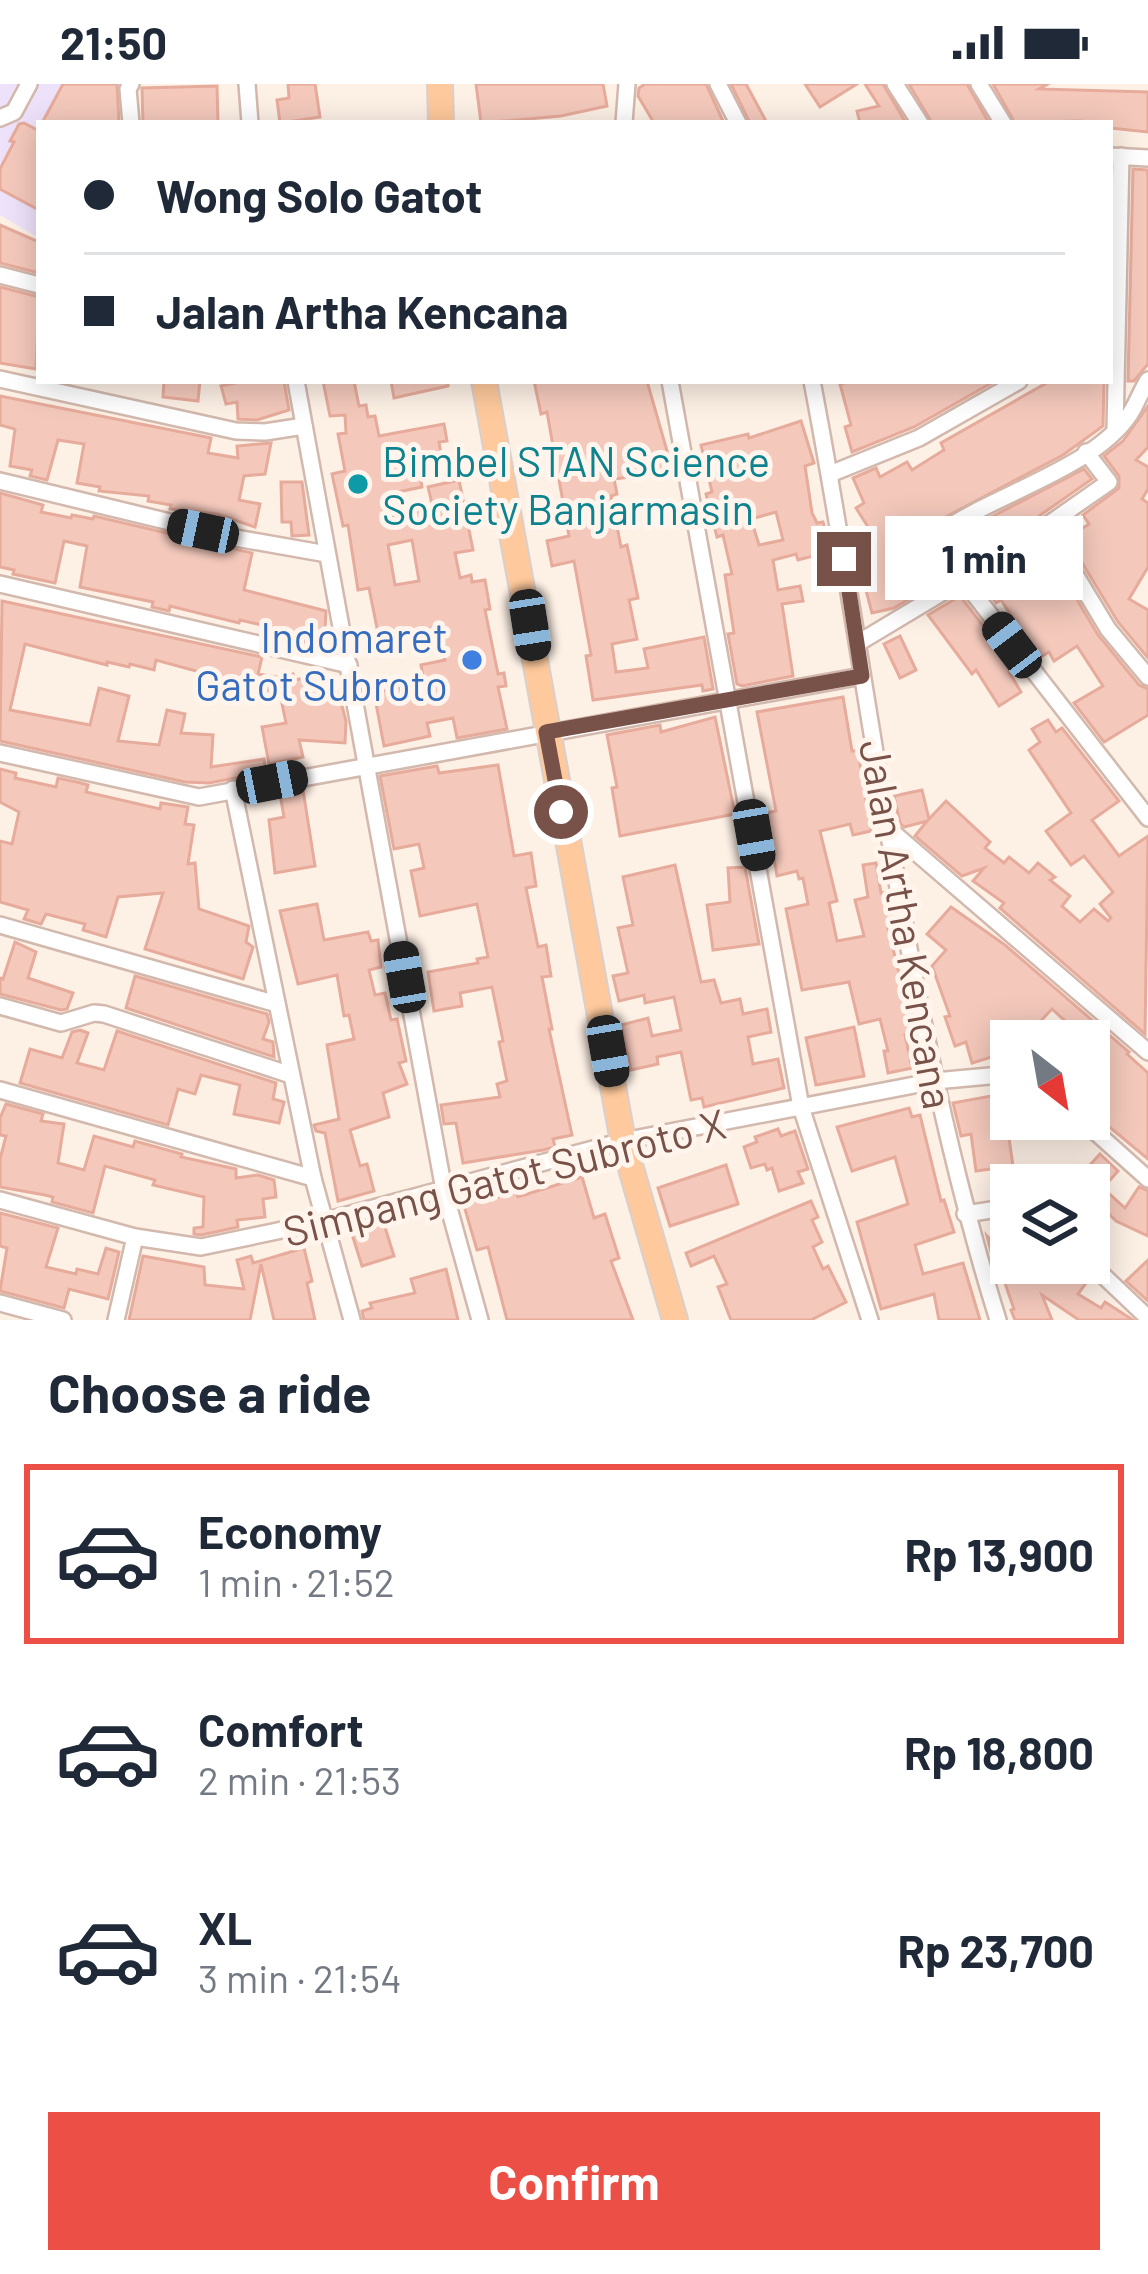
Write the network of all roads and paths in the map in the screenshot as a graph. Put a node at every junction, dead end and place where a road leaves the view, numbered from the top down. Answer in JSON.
{"nodes":[{"id":1,"x":28,"y":84,"type":"edge"},
{"id":2,"x":131,"y":84,"type":"edge"},
{"id":3,"x":247,"y":84,"type":"edge"},
{"id":4,"x":440,"y":84,"type":"edge"},
{"id":5,"x":627,"y":84,"type":"edge"},
{"id":6,"x":718,"y":84,"type":"edge"},
{"id":7,"x":895,"y":84,"type":"edge"},
{"id":8,"x":979,"y":84,"type":"edge"},
{"id":9,"x":0,"y":118,"type":"edge"},
{"id":10,"x":131,"y":120,"type":"edge"},
{"id":11,"x":250,"y":120,"type":"edge"},
{"id":12,"x":441,"y":120,"type":"edge"},
{"id":13,"x":624,"y":120,"type":"edge"},
{"id":14,"x":736,"y":120,"type":"edge"},
{"id":15,"x":918,"y":120,"type":"edge"},
{"id":16,"x":1002,"y":120,"type":"edge"},
{"id":17,"x":1116,"y":156,"type":"edge"},
{"id":18,"x":1148,"y":158,"type":"edge"},
{"id":19,"x":0,"y":275,"type":"edge"},
{"id":20,"x":36,"y":284,"type":"edge"},
{"id":21,"x":0,"y":379,"type":"edge"},
{"id":22,"x":1148,"y":380,"type":"edge"},
{"id":23,"x":297,"y":384,"type":"edge"},
{"id":24,"x":485,"y":384,"type":"edge"},
{"id":25,"x":671,"y":384,"type":"edge"},
{"id":26,"x":813,"y":384,"type":"edge"},
{"id":27,"x":1014,"y":384,"type":"edge"},
{"id":28,"x":304,"y":426,"type":"junction"},
{"id":29,"x":1115,"y":429,"type":"junction"},
{"id":30,"x":1086,"y":452,"type":"junction"},
{"id":31,"x":830,"y":475,"type":"junction"},
{"id":32,"x":0,"y":481,"type":"edge"},
{"id":33,"x":327,"y":554,"type":"junction"},
{"id":34,"x":964,"y":580,"type":"junction"},
{"id":35,"x":0,"y":584,"type":"edge"},
{"id":36,"x":858,"y":643,"type":"junction"},
{"id":37,"x":349,"y":665,"type":"junction"},
{"id":38,"x":862,"y":676,"type":"junction"},
{"id":39,"x":1148,"y":676,"type":"edge"},
{"id":40,"x":730,"y":699,"type":"junction"},
{"id":41,"x":546,"y":732,"type":"junction"},
{"id":42,"x":0,"y":753,"type":"edge"},
{"id":43,"x":367,"y":764,"type":"junction"},
{"id":44,"x":233,"y":789,"type":"junction"},
{"id":45,"x":1148,"y":818,"type":"edge"},
{"id":46,"x":890,"y":830,"type":"junction"},
{"id":47,"x":0,"y":925,"type":"edge"},
{"id":48,"x":277,"y":1004,"type":"junction"},
{"id":49,"x":0,"y":1006,"type":"edge"},
{"id":50,"x":1148,"y":1052,"type":"edge"},
{"id":51,"x":291,"y":1075,"type":"junction"},
{"id":52,"x":990,"y":1076,"type":"edge"},
{"id":53,"x":935,"y":1081,"type":"junction"},
{"id":54,"x":0,"y":1090,"type":"edge"},
{"id":55,"x":802,"y":1107,"type":"junction"},
{"id":56,"x":1104,"y":1140,"type":"edge"},
{"id":57,"x":622,"y":1141,"type":"junction"},
{"id":58,"x":314,"y":1178,"type":"junction"},
{"id":59,"x":1148,"y":1179,"type":"edge"},
{"id":60,"x":444,"y":1190,"type":"junction"},
{"id":61,"x":0,"y":1200,"type":"edge"},
{"id":62,"x":990,"y":1210,"type":"edge"},
{"id":63,"x":965,"y":1214,"type":"junction"},
{"id":64,"x":325,"y":1221,"type":"junction"},
{"id":65,"x":135,"y":1237,"type":"junction"},
{"id":66,"x":1110,"y":1282,"type":"edge"},
{"id":67,"x":0,"y":1303,"type":"edge"},
{"id":68,"x":1148,"y":1318,"type":"edge"},
{"id":69,"x":63,"y":1320,"type":"edge"},
{"id":70,"x":116,"y":1320,"type":"edge"},
{"id":71,"x":352,"y":1320,"type":"edge"},
{"id":72,"x":480,"y":1320,"type":"edge"},
{"id":73,"x":674,"y":1320,"type":"edge"},
{"id":74,"x":870,"y":1320,"type":"edge"},
{"id":75,"x":998,"y":1320,"type":"edge"}],
"edges":[{"from":1,"to":9,"type":"street"},
{"from":2,"to":10,"type":"street"},
{"from":3,"to":11,"type":"street"},
{"from":4,"to":12,"type":"main road"},
{"from":5,"to":13,"type":"street"},
{"from":6,"to":14,"type":"street"},
{"from":7,"to":15,"type":"street"},
{"from":8,"to":16,"type":"street"},
{"from":17,"to":18,"type":"street"},
{"from":17,"to":29,"type":"street"},
{"from":19,"to":20,"type":"street"},
{"from":21,"to":28,"type":"street"},
{"from":22,"to":29,"type":"street"},
{"from":23,"to":28,"type":"street"},
{"from":24,"to":41,"type":"main road"},
{"from":25,"to":40,"type":"street"},
{"from":26,"to":31,"type":"street","name":"Jalan Artha Kencana"},
{"from":27,"to":31,"type":"street"},
{"from":28,"to":33,"type":"street"},
{"from":29,"to":30,"type":"street"},
{"from":30,"to":34,"type":"street"},
{"from":30,"to":39,"type":"street"},
{"from":31,"to":36,"type":"street","name":"Jalan Artha Kencana"},
{"from":32,"to":33,"type":"street"},
{"from":33,"to":37,"type":"street"},
{"from":34,"to":36,"type":"street"},
{"from":34,"to":45,"type":"street"},
{"from":35,"to":37,"type":"street"},
{"from":36,"to":38,"type":"street","name":"Jalan Artha Kencana"},
{"from":37,"to":43,"type":"street"},
{"from":38,"to":40,"type":"street"},
{"from":38,"to":46,"type":"street","name":"Jalan Artha Kencana"},
{"from":40,"to":41,"type":"street"},
{"from":40,"to":55,"type":"street"},
{"from":41,"to":43,"type":"street"},
{"from":41,"to":57,"type":"main road"},
{"from":42,"to":44,"type":"street"},
{"from":43,"to":44,"type":"street"},
{"from":43,"to":60,"type":"street"},
{"from":44,"to":48,"type":"street"},
{"from":46,"to":50,"type":"street"},
{"from":46,"to":53,"type":"street","name":"Jalan Artha Kencana"},
{"from":47,"to":48,"type":"street"},
{"from":48,"to":51,"type":"street"},
{"from":49,"to":51,"type":"street"},
{"from":51,"to":58,"type":"street"},
{"from":52,"to":53,"type":"street","name":"Simpang Gatot Subroto X"},
{"from":53,"to":55,"type":"street","name":"Simpang Gatot Subroto X"},
{"from":53,"to":63,"type":"street","name":"Jalan Artha Kencana"},
{"from":54,"to":58,"type":"street"},
{"from":55,"to":57,"type":"street","name":"Simpang Gatot Subroto X"},
{"from":55,"to":74,"type":"street"},
{"from":56,"to":59,"type":"street"},
{"from":57,"to":60,"type":"street","name":"Simpang Gatot Subroto X"},
{"from":57,"to":73,"type":"main road"},
{"from":58,"to":64,"type":"street"},
{"from":60,"to":64,"type":"street","name":"Simpang Gatot Subroto X"},
{"from":60,"to":72,"type":"street"},
{"from":61,"to":65,"type":"street","name":"Simpang Gatot Subroto X"},
{"from":62,"to":63,"type":"street"},
{"from":63,"to":75,"type":"street","name":"Jalan Artha Kencana"},
{"from":64,"to":65,"type":"street","name":"Simpang Gatot Subroto X"},
{"from":64,"to":71,"type":"street"},
{"from":65,"to":70,"type":"street"},
{"from":66,"to":68,"type":"street"},
{"from":67,"to":69,"type":"street"}]}
